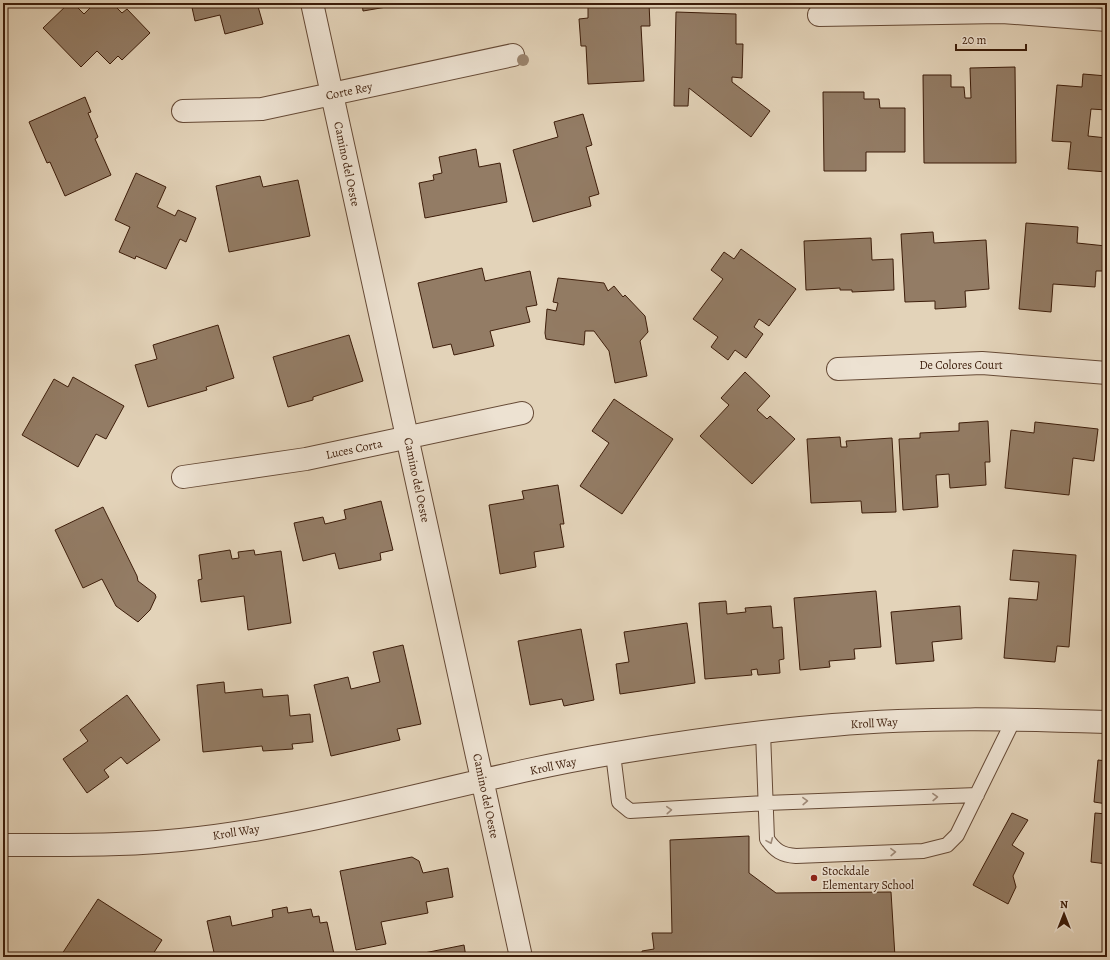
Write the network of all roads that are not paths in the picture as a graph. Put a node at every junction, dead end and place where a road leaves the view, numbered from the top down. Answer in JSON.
{"nodes":[{"id":1,"x":312,"y":3,"type":"edge"},
{"id":2,"x":819,"y":15,"type":"dead end"},
{"id":3,"x":1107,"y":20,"type":"edge"},
{"id":4,"x":513,"y":55,"type":"dead end"},
{"id":5,"x":332,"y":95,"type":"junction"},
{"id":6,"x":183,"y":111,"type":"dead end"},
{"id":7,"x":838,"y":369,"type":"dead end"},
{"id":8,"x":1107,"y":373,"type":"edge"},
{"id":9,"x":522,"y":413,"type":"dead end"},
{"id":10,"x":408,"y":438,"type":"junction"},
{"id":11,"x":183,"y":477,"type":"dead end"},
{"id":12,"x":1014,"y":719,"type":"junction"},
{"id":13,"x":1107,"y":722,"type":"edge"},
{"id":14,"x":764,"y":732,"type":"junction"},
{"id":15,"x":613,"y":754,"type":"junction"},
{"id":16,"x":483,"y":781,"type":"junction"},
{"id":17,"x":977,"y":796,"type":"junction"},
{"id":18,"x":766,"y":803,"type":"junction"},
{"id":19,"x":3,"y":845,"type":"edge"},
{"id":20,"x":521,"y":957,"type":"edge"}],
"edges":[{"from":1,"to":5,"type":"street","name":"Camino del Oeste"},
{"from":2,"to":3,"type":"street"},
{"from":4,"to":5,"type":"street","name":"Corte Rey"},
{"from":5,"to":6,"type":"street","name":"Corte Rey"},
{"from":5,"to":10,"type":"street","name":"Camino del Oeste"},
{"from":7,"to":8,"type":"street","name":"De Colores Court"},
{"from":9,"to":10,"type":"street","name":"Luces Corta"},
{"from":10,"to":11,"type":"street","name":"Luces Corta"},
{"from":10,"to":16,"type":"street","name":"Camino del Oeste"},
{"from":12,"to":13,"type":"street","name":"Kroll Way"},
{"from":12,"to":14,"type":"street","name":"Kroll Way"},
{"from":12,"to":17,"type":"lane"},
{"from":14,"to":15,"type":"street","name":"Kroll Way"},
{"from":14,"to":18,"type":"lane"},
{"from":15,"to":16,"type":"street","name":"Kroll Way"},
{"from":15,"to":18,"type":"lane","one_way":true},
{"from":16,"to":19,"type":"street","name":"Kroll Way"},
{"from":16,"to":20,"type":"street","name":"Camino del Oeste"},
{"from":18,"to":17,"type":"lane","one_way":true},
{"from":18,"to":17,"type":"lane","one_way":true}]}
